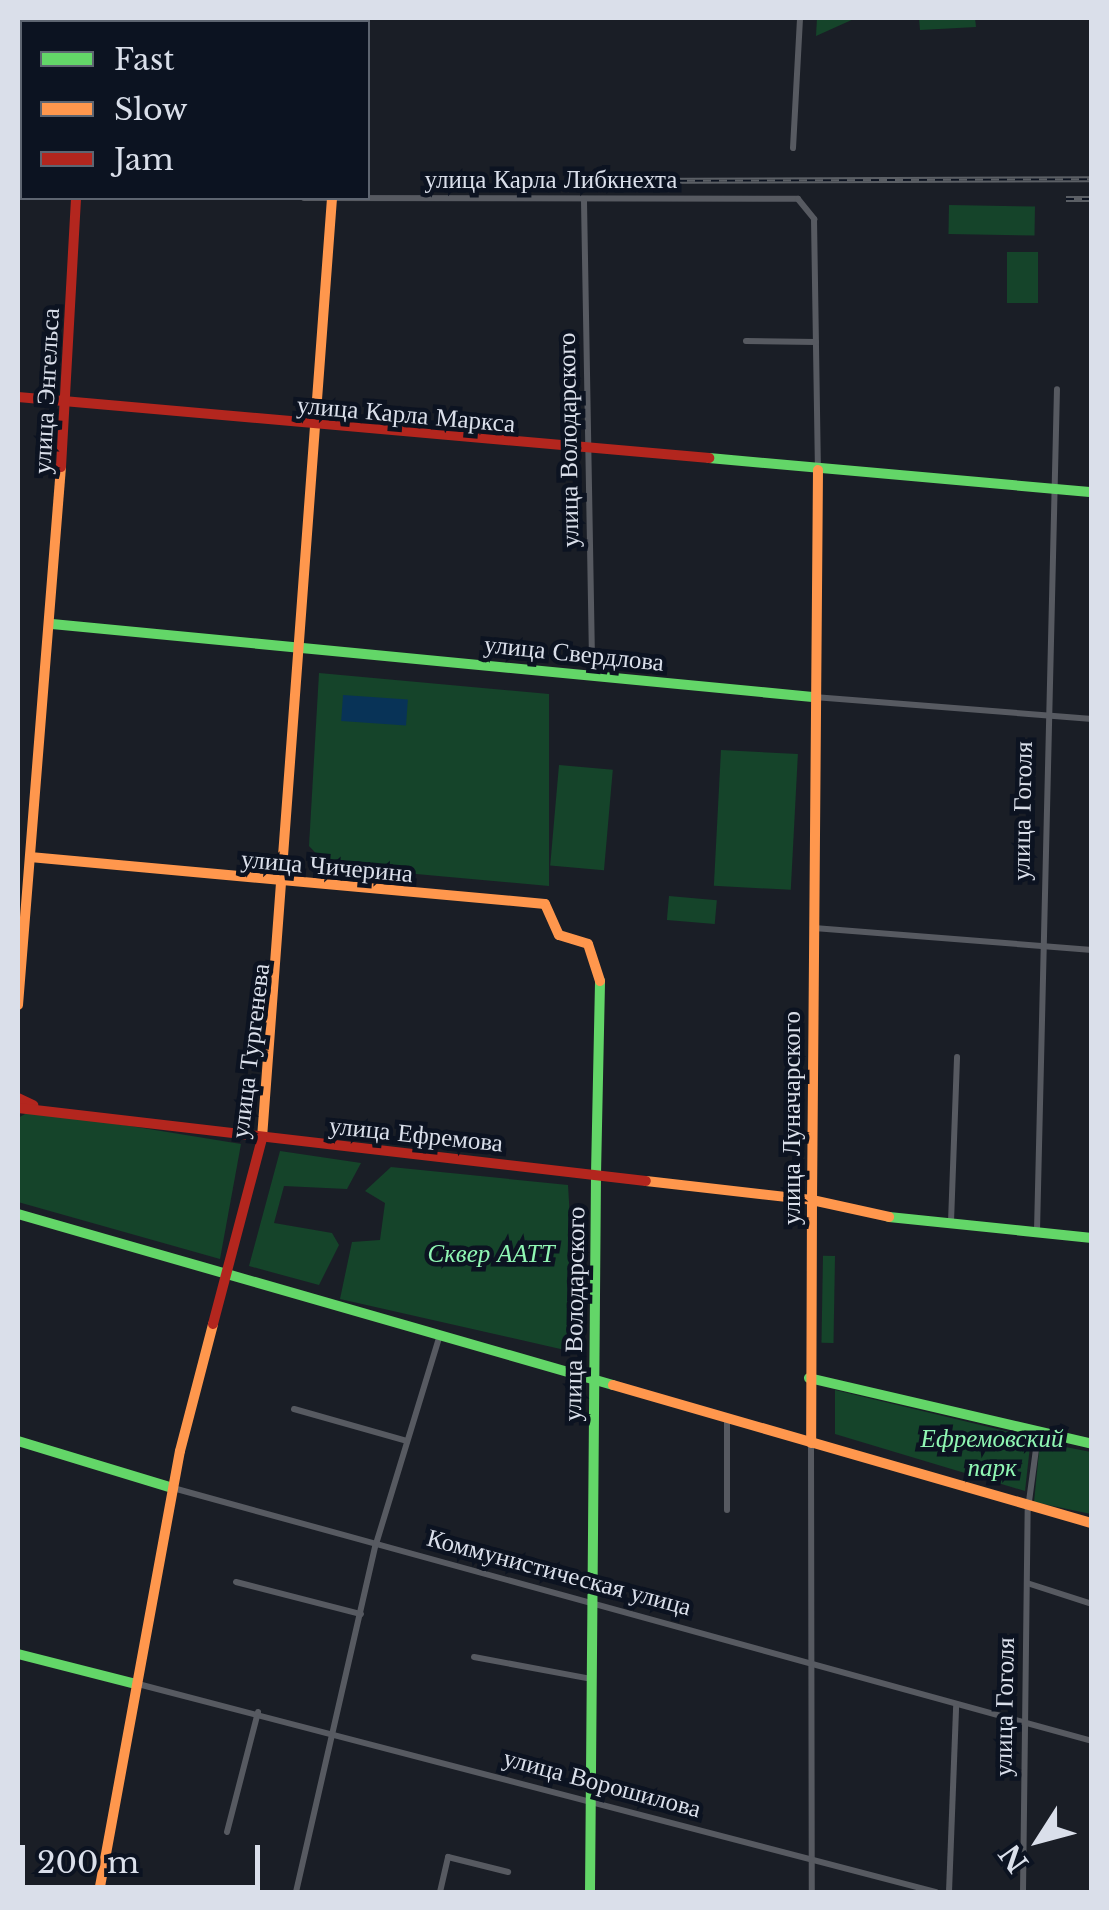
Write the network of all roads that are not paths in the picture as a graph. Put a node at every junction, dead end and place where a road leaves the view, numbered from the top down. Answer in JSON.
{"nodes":[{"id":1,"x":800,"y":18,"type":"edge"},
{"id":2,"x":793,"y":148,"type":"dead end"},
{"id":3,"x":370,"y":198,"type":"edge"},
{"id":4,"x":798,"y":199,"type":"joint"},
{"id":5,"x":76,"y":200,"type":"edge"},
{"id":6,"x":332,"y":200,"type":"edge"},
{"id":7,"x":584,"y":201,"type":"junction"},
{"id":8,"x":746,"y":341,"type":"dead end"},
{"id":9,"x":816,"y":342,"type":"junction"},
{"id":10,"x":1058,"y":390,"type":"dead end"},
{"id":11,"x":18,"y":397,"type":"edge"},
{"id":12,"x":68,"y":401,"type":"junction"},
{"id":13,"x":321,"y":428,"type":"junction"},
{"id":14,"x":590,"y":450,"type":"junction"},
{"id":15,"x":818,"y":470,"type":"junction"},
{"id":16,"x":1056,"y":490,"type":"junction"},
{"id":17,"x":1092,"y":492,"type":"edge"},
{"id":18,"x":52,"y":624,"type":"junction"},
{"id":19,"x":302,"y":646,"type":"junction"},
{"id":20,"x":592,"y":677,"type":"junction"},
{"id":21,"x":813,"y":697,"type":"junction"},
{"id":22,"x":1044,"y":715,"type":"junction"},
{"id":23,"x":1092,"y":719,"type":"edge"},
{"id":24,"x":30,"y":857,"type":"junction"},
{"id":25,"x":287,"y":886,"type":"junction"},
{"id":26,"x":812,"y":928,"type":"junction"},
{"id":27,"x":1038,"y":946,"type":"junction"},
{"id":28,"x":596,"y":950,"type":"joint"},
{"id":29,"x":1092,"y":950,"type":"edge"},
{"id":30,"x":18,"y":1005,"type":"edge"},
{"id":31,"x":957,"y":1057,"type":"dead end"},
{"id":32,"x":22,"y":1106,"type":"edge"},
{"id":33,"x":262,"y":1138,"type":"junction"},
{"id":34,"x":596,"y":1174,"type":"junction"},
{"id":35,"x":812,"y":1200,"type":"junction"},
{"id":36,"x":20,"y":1216,"type":"edge"},
{"id":37,"x":951,"y":1222,"type":"junction"},
{"id":38,"x":1037,"y":1232,"type":"junction"},
{"id":39,"x":1092,"y":1238,"type":"edge"},
{"id":40,"x":233,"y":1275,"type":"junction"},
{"id":41,"x":439,"y":1338,"type":"junction"},
{"id":42,"x":810,"y":1378,"type":"junction"},
{"id":43,"x":594,"y":1383,"type":"junction"},
{"id":44,"x":294,"y":1410,"type":"dead end"},
{"id":45,"x":728,"y":1419,"type":"junction"},
{"id":46,"x":1038,"y":1434,"type":"junction"},
{"id":47,"x":18,"y":1441,"type":"edge"},
{"id":48,"x":408,"y":1441,"type":"junction"},
{"id":49,"x":810,"y":1443,"type":"junction"},
{"id":50,"x":1092,"y":1444,"type":"edge"},
{"id":51,"x":173,"y":1488,"type":"junction"},
{"id":52,"x":1028,"y":1509,"type":"junction"},
{"id":53,"x":728,"y":1510,"type":"dead end"},
{"id":54,"x":1092,"y":1523,"type":"edge"},
{"id":55,"x":376,"y":1544,"type":"junction"},
{"id":56,"x":236,"y":1582,"type":"dead end"},
{"id":57,"x":1027,"y":1583,"type":"junction"},
{"id":58,"x":591,"y":1602,"type":"junction"},
{"id":59,"x":1092,"y":1604,"type":"edge"},
{"id":60,"x":361,"y":1614,"type":"junction"},
{"id":61,"x":18,"y":1654,"type":"edge"},
{"id":62,"x":474,"y":1657,"type":"dead end"},
{"id":63,"x":805,"y":1663,"type":"junction"},
{"id":64,"x":591,"y":1679,"type":"junction"},
{"id":65,"x":132,"y":1683,"type":"junction"},
{"id":66,"x":956,"y":1707,"type":"junction"},
{"id":67,"x":258,"y":1712,"type":"junction"},
{"id":68,"x":1025,"y":1724,"type":"junction"},
{"id":69,"x":336,"y":1733,"type":"junction"},
{"id":70,"x":1092,"y":1741,"type":"edge"},
{"id":71,"x":590,"y":1800,"type":"junction"},
{"id":72,"x":227,"y":1832,"type":"dead end"},
{"id":73,"x":806,"y":1862,"type":"junction"},
{"id":74,"x":508,"y":1872,"type":"dead end"},
{"id":75,"x":914,"y":1889,"type":"edge"},
{"id":76,"x":99,"y":1892,"type":"edge"},
{"id":77,"x":296,"y":1892,"type":"edge"},
{"id":78,"x":440,"y":1892,"type":"edge"},
{"id":79,"x":590,"y":1892,"type":"edge"},
{"id":80,"x":812,"y":1892,"type":"edge"},
{"id":81,"x":936,"y":1892,"type":"edge"},
{"id":82,"x":949,"y":1892,"type":"edge"},
{"id":83,"x":1023,"y":1892,"type":"edge"}],
"edges":[{"from":1,"to":2,"type":"street"},
{"from":3,"to":7,"type":"street","name":"улица Карла Либкнехта"},
{"from":4,"to":7,"type":"street","name":"улица Карла Либкнехта"},
{"from":4,"to":9,"type":"street","name":"улица Луначарского"},
{"from":5,"to":12,"type":"street","name":"улица Энгельса"},
{"from":6,"to":13,"type":"street","name":"улица Тургенева"},
{"from":7,"to":14,"type":"street","name":"улица Володарского"},
{"from":8,"to":9,"type":"street"},
{"from":9,"to":15,"type":"street","name":"улица Луначарского"},
{"from":10,"to":16,"type":"street","name":"улица Гоголя"},
{"from":11,"to":12,"type":"street","name":"улица Карла Маркса"},
{"from":12,"to":13,"type":"street","name":"улица Карла Маркса"},
{"from":12,"to":18,"type":"street","name":"улица Энгельса"},
{"from":13,"to":14,"type":"street","name":"улица Карла Маркса"},
{"from":13,"to":19,"type":"street","name":"улица Тургенева"},
{"from":14,"to":15,"type":"street","name":"улица Карла Маркса"},
{"from":14,"to":20,"type":"street","name":"улица Володарского"},
{"from":15,"to":16,"type":"street","name":"улица Карла Маркса"},
{"from":15,"to":21,"type":"street","name":"улица Луначарского"},
{"from":16,"to":17,"type":"street","name":"улица Карла Маркса"},
{"from":16,"to":22,"type":"street","name":"улица Гоголя"},
{"from":18,"to":19,"type":"street","name":"улица Свердлова"},
{"from":18,"to":24,"type":"street","name":"улица Энгельса"},
{"from":19,"to":20,"type":"street","name":"улица Свердлова"},
{"from":19,"to":25,"type":"street","name":"улица Тургенева"},
{"from":20,"to":21,"type":"street","name":"улица Свердлова"},
{"from":21,"to":22,"type":"street","name":"улица Свердлова"},
{"from":21,"to":26,"type":"street","name":"улица Луначарского"},
{"from":22,"to":23,"type":"street","name":"улица Свердлова"},
{"from":22,"to":27,"type":"street","name":"улица Гоголя"},
{"from":24,"to":25,"type":"street","name":"улица Чичерина"},
{"from":24,"to":30,"type":"street","name":"улица Энгельса"},
{"from":25,"to":28,"type":"street","name":"улица Чичерина"},
{"from":25,"to":33,"type":"street","name":"улица Тургенева"},
{"from":26,"to":27,"type":"street"},
{"from":26,"to":35,"type":"street","name":"улица Луначарского"},
{"from":27,"to":29,"type":"street"},
{"from":27,"to":38,"type":"street","name":"улица Гоголя"},
{"from":28,"to":34,"type":"street","name":"улица Володарского"},
{"from":31,"to":37,"type":"street"},
{"from":32,"to":33,"type":"street","name":"улица Ефремова"},
{"from":33,"to":34,"type":"street","name":"улица Ефремова"},
{"from":33,"to":40,"type":"street","name":"улица Тургенева"},
{"from":34,"to":35,"type":"street","name":"улица Ефремова"},
{"from":34,"to":43,"type":"street","name":"улица Володарского"},
{"from":35,"to":37,"type":"street","name":"улица Ефремова"},
{"from":35,"to":42,"type":"street","name":"улица Луначарского"},
{"from":36,"to":40,"type":"street"},
{"from":37,"to":38,"type":"street","name":"улица Ефремова"},
{"from":38,"to":39,"type":"street","name":"улица Ефремова"},
{"from":40,"to":41,"type":"street"},
{"from":40,"to":51,"type":"street","name":"улица Тургенева"},
{"from":41,"to":43,"type":"street"},
{"from":41,"to":48,"type":"street"},
{"from":42,"to":46,"type":"street"},
{"from":42,"to":49,"type":"street","name":"улица Луначарского"},
{"from":43,"to":45,"type":"street"},
{"from":43,"to":58,"type":"street","name":"улица Володарского"},
{"from":44,"to":48,"type":"street"},
{"from":45,"to":49,"type":"street"},
{"from":45,"to":53,"type":"street"},
{"from":46,"to":50,"type":"street"},
{"from":46,"to":52,"type":"street","name":"улица Гоголя"},
{"from":47,"to":51,"type":"street","name":"Коммунистическая улица"},
{"from":48,"to":55,"type":"street"},
{"from":49,"to":52,"type":"street"},
{"from":49,"to":63,"type":"street","name":"улица Луначарского"},
{"from":51,"to":55,"type":"street","name":"Коммунистическая улица"},
{"from":51,"to":65,"type":"street","name":"улица Тургенева"},
{"from":52,"to":54,"type":"street"},
{"from":52,"to":57,"type":"street","name":"улица Гоголя"},
{"from":55,"to":58,"type":"street","name":"Коммунистическая улица"},
{"from":55,"to":60,"type":"street"},
{"from":56,"to":60,"type":"street"},
{"from":57,"to":59,"type":"street"},
{"from":57,"to":68,"type":"street","name":"улица Гоголя"},
{"from":58,"to":63,"type":"street","name":"Коммунистическая улица"},
{"from":58,"to":64,"type":"street","name":"улица Володарского"},
{"from":60,"to":69,"type":"street"},
{"from":61,"to":65,"type":"street","name":"улица Ворошилова"},
{"from":62,"to":64,"type":"street"},
{"from":63,"to":66,"type":"street","name":"Коммунистическая улица"},
{"from":63,"to":73,"type":"street","name":"улица Луначарского"},
{"from":64,"to":71,"type":"street","name":"улица Володарского"},
{"from":65,"to":67,"type":"street","name":"улица Ворошилова"},
{"from":65,"to":76,"type":"street","name":"улица Тургенева"},
{"from":66,"to":68,"type":"street","name":"Коммунистическая улица"},
{"from":66,"to":82,"type":"street"},
{"from":67,"to":69,"type":"street","name":"улица Ворошилова"},
{"from":67,"to":72,"type":"street"},
{"from":68,"to":70,"type":"street","name":"Коммунистическая улица"},
{"from":68,"to":83,"type":"street","name":"улица Гоголя"},
{"from":69,"to":71,"type":"street","name":"улица Ворошилова"},
{"from":69,"to":77,"type":"street"},
{"from":71,"to":73,"type":"street","name":"улица Ворошилова"},
{"from":71,"to":79,"type":"street","name":"улица Володарского"},
{"from":73,"to":75,"type":"street","name":"улица Ворошилова"},
{"from":73,"to":80,"type":"street","name":"улица Луначарского"},
{"from":74,"to":78,"type":"street"},
{"from":75,"to":81,"type":"street","name":"улица Ворошилова"}]}
